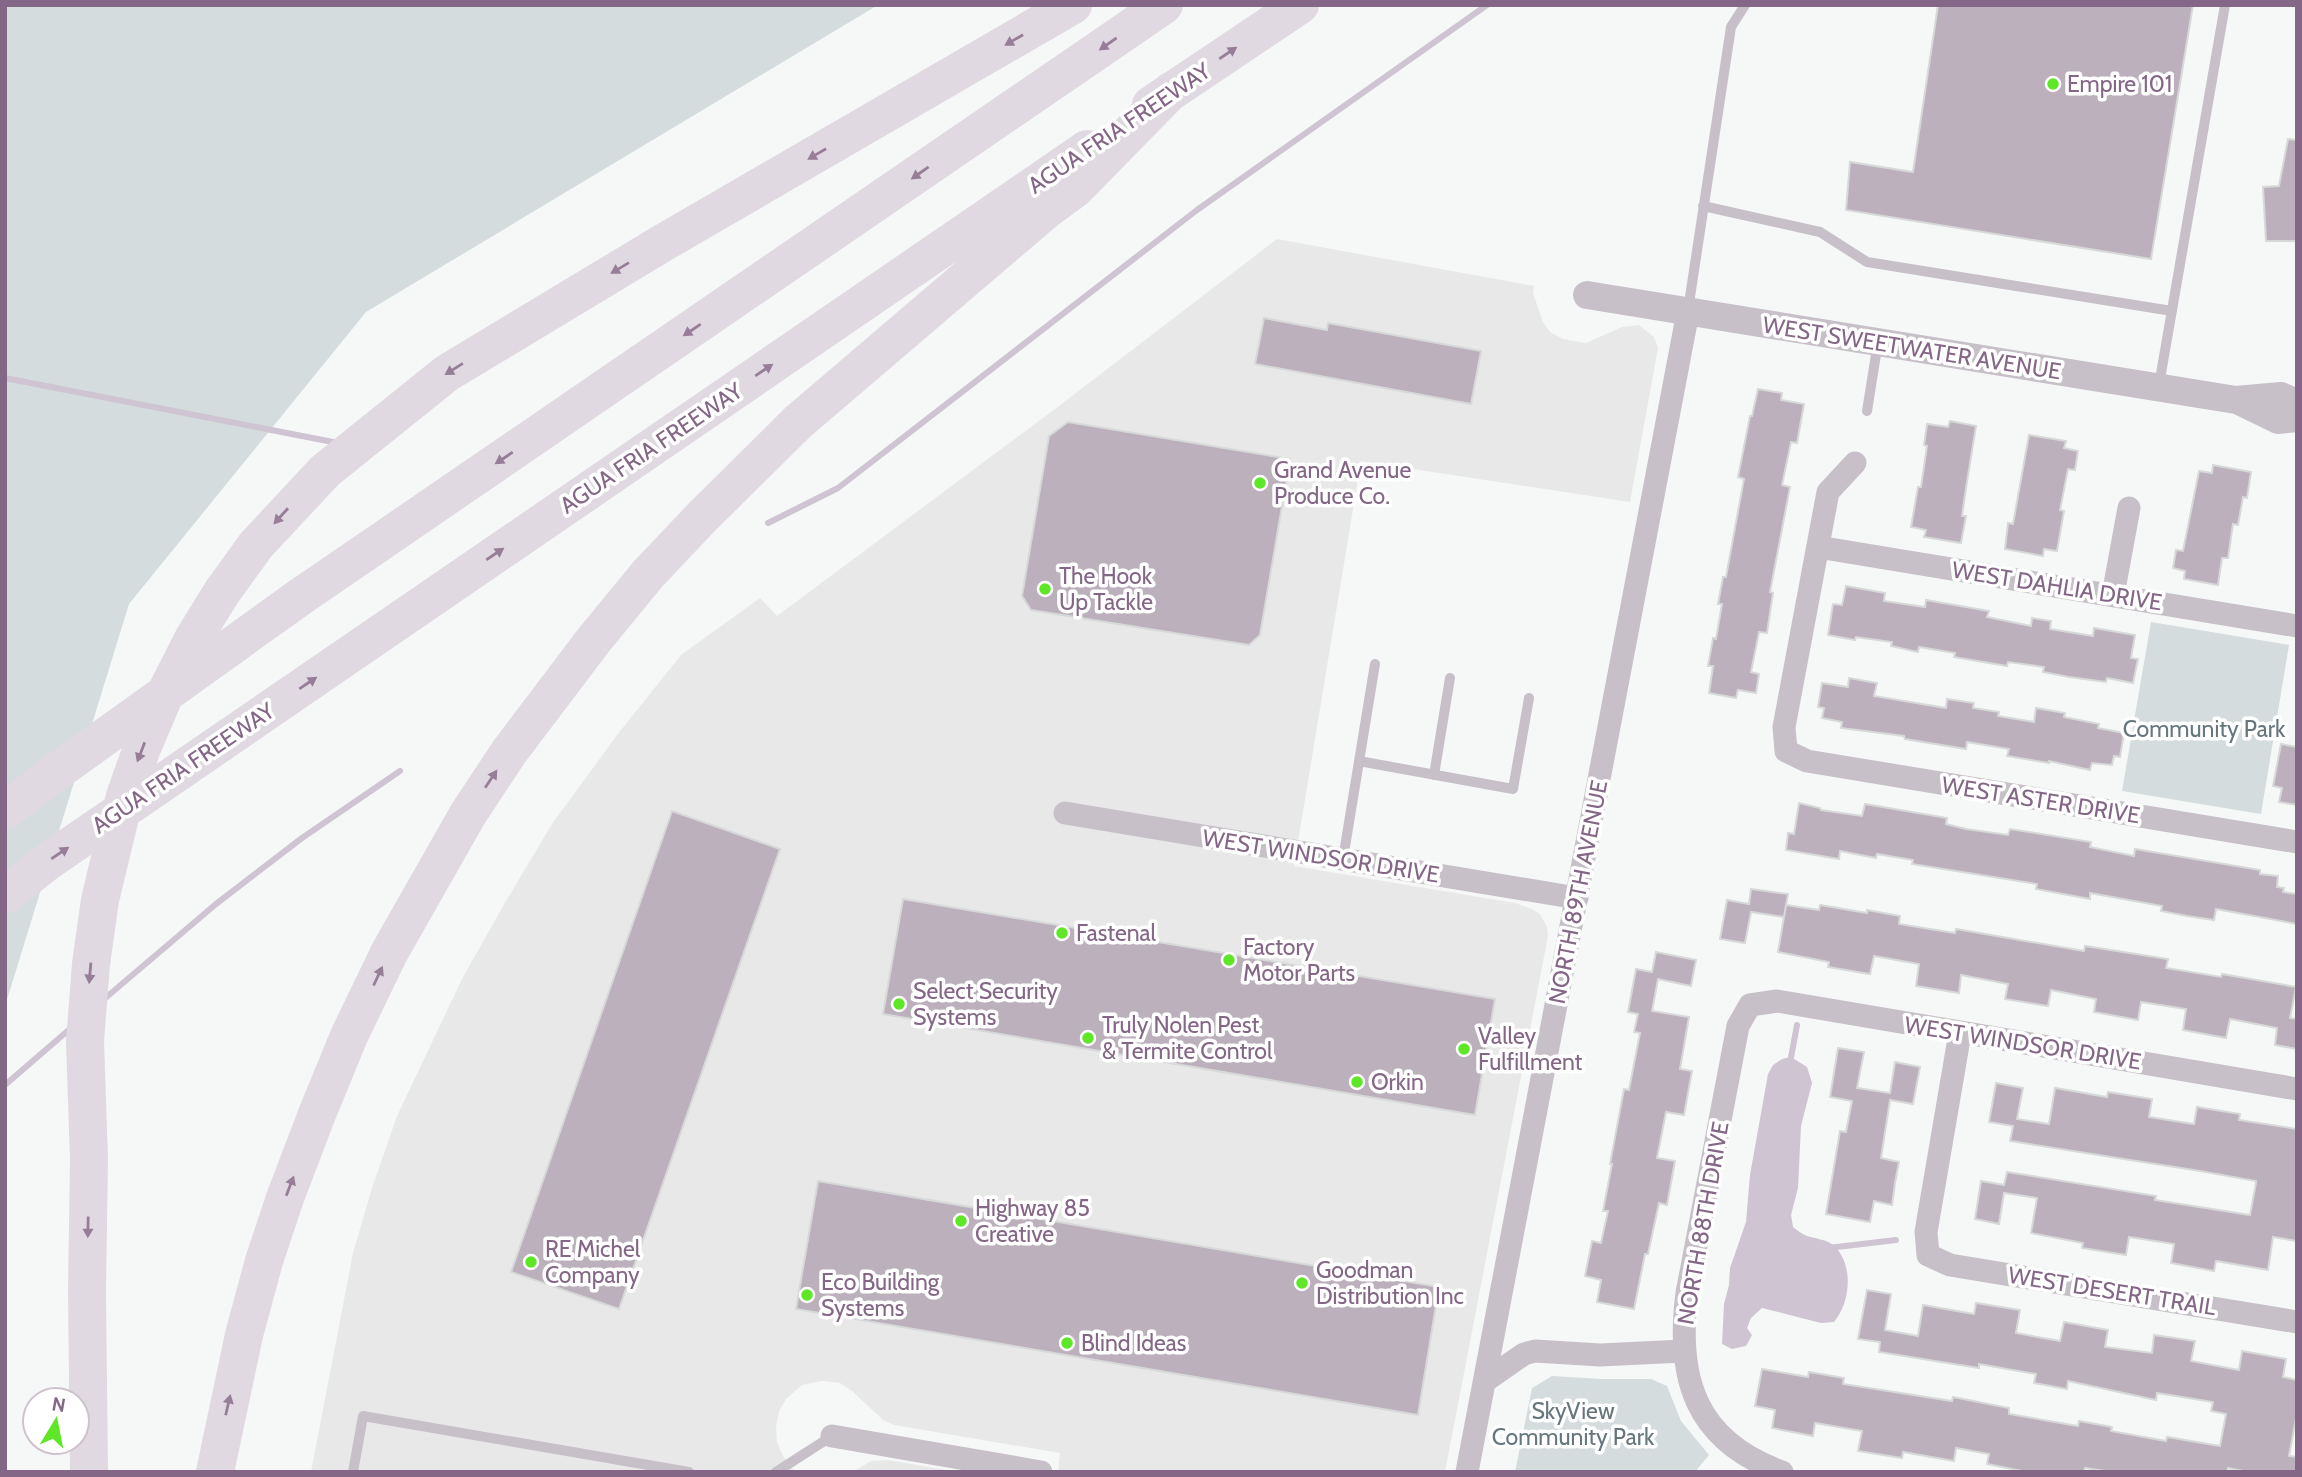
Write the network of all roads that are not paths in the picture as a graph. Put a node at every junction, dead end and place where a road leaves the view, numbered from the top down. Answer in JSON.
{"nodes":[{"id":1,"x":1073,"y":5,"type":"edge"},
{"id":2,"x":1164,"y":5,"type":"edge"},
{"id":3,"x":1300,"y":5,"type":"edge"},
{"id":4,"x":1745,"y":5,"type":"edge"},
{"id":5,"x":2225,"y":5,"type":"edge"},
{"id":6,"x":1171,"y":91,"type":"junction"},
{"id":7,"x":1703,"y":206,"type":"junction"},
{"id":8,"x":1587,"y":295,"type":"dead end"},
{"id":9,"x":2172,"y":311,"type":"junction"},
{"id":10,"x":1688,"y":312,"type":"junction"},
{"id":11,"x":1878,"y":342,"type":"junction"},
{"id":12,"x":2159,"y":387,"type":"junction"},
{"id":13,"x":2236,"y":400,"type":"junction"},
{"id":14,"x":2297,"y":402,"type":"edge"},
{"id":15,"x":1867,"y":411,"type":"dead end"},
{"id":16,"x":2297,"y":418,"type":"edge"},
{"id":17,"x":1854,"y":463,"type":"dead end"},
{"id":18,"x":2129,"y":508,"type":"dead end"},
{"id":19,"x":1818,"y":547,"type":"junction"},
{"id":20,"x":2113,"y":596,"type":"junction"},
{"id":21,"x":2297,"y":626,"type":"edge"},
{"id":22,"x":1375,"y":664,"type":"dead end"},
{"id":23,"x":1450,"y":678,"type":"dead end"},
{"id":24,"x":1529,"y":698,"type":"dead end"},
{"id":25,"x":1359,"y":761,"type":"junction"},
{"id":26,"x":1434,"y":775,"type":"junction"},
{"id":27,"x":5,"y":811,"type":"edge"},
{"id":28,"x":1065,"y":813,"type":"dead end"},
{"id":29,"x":2297,"y":842,"type":"edge"},
{"id":30,"x":1343,"y":859,"type":"junction"},
{"id":31,"x":5,"y":895,"type":"edge"},
{"id":32,"x":1577,"y":898,"type":"junction"},
{"id":33,"x":1750,"y":1005,"type":"joint"},
{"id":34,"x":1961,"y":1033,"type":"junction"},
{"id":35,"x":2297,"y":1088,"type":"edge"},
{"id":36,"x":2297,"y":1322,"type":"edge"},
{"id":37,"x":1683,"y":1351,"type":"junction"},
{"id":38,"x":1485,"y":1381,"type":"junction"},
{"id":39,"x":832,"y":1436,"type":"joint"},
{"id":40,"x":1016,"y":1470,"type":"edge"},
{"id":41,"x":89,"y":1472,"type":"edge"},
{"id":42,"x":215,"y":1472,"type":"edge"},
{"id":43,"x":353,"y":1472,"type":"edge"},
{"id":44,"x":689,"y":1472,"type":"edge"},
{"id":45,"x":776,"y":1472,"type":"edge"},
{"id":46,"x":1041,"y":1472,"type":"edge"},
{"id":47,"x":1467,"y":1472,"type":"edge"},
{"id":48,"x":1782,"y":1472,"type":"edge"}],
"edges":[{"from":1,"to":41,"type":"highway","one_way":true},
{"from":2,"to":27,"type":"highway","one_way":true},
{"from":6,"to":3,"type":"highway","name":"AGUA FRIA FREEWAY","one_way":true},
{"from":4,"to":7,"type":"lane"},
{"from":5,"to":9,"type":"lane"},
{"from":31,"to":6,"type":"highway","name":"AGUA FRIA FREEWAY","one_way":true},
{"from":42,"to":6,"type":"highway","one_way":true},
{"from":7,"to":9,"type":"lane"},
{"from":7,"to":10,"type":"lane"},
{"from":8,"to":10,"type":"street","name":"WEST SWEETWATER AVENUE"},
{"from":9,"to":12,"type":"lane"},
{"from":10,"to":11,"type":"street","name":"WEST SWEETWATER AVENUE"},
{"from":10,"to":32,"type":"street","name":"NORTH 89TH AVENUE"},
{"from":11,"to":12,"type":"street","name":"WEST SWEETWATER AVENUE"},
{"from":11,"to":15,"type":"lane"},
{"from":12,"to":13,"type":"street","name":"WEST SWEETWATER AVENUE"},
{"from":13,"to":14,"type":"street","name":"WEST SWEETWATER AVENUE"},
{"from":13,"to":16,"type":"street","name":"WEST SWEETWATER AVENUE"},
{"from":17,"to":19,"type":"street"},
{"from":18,"to":20,"type":"street"},
{"from":19,"to":20,"type":"street","name":"WEST DAHLIA DRIVE"},
{"from":19,"to":29,"type":"street","name":"WEST ASTER DRIVE"},
{"from":20,"to":21,"type":"street","name":"WEST DAHLIA DRIVE"},
{"from":22,"to":25,"type":"lane"},
{"from":23,"to":26,"type":"lane"},
{"from":24,"to":26,"type":"lane"},
{"from":25,"to":26,"type":"lane"},
{"from":25,"to":30,"type":"lane"},
{"from":28,"to":30,"type":"street","name":"WEST WINDSOR DRIVE"},
{"from":30,"to":32,"type":"street","name":"WEST WINDSOR DRIVE"},
{"from":32,"to":38,"type":"street","name":"NORTH 89TH AVENUE"},
{"from":33,"to":34,"type":"street","name":"WEST WINDSOR DRIVE"},
{"from":33,"to":37,"type":"street","name":"NORTH 88TH DRIVE"},
{"from":34,"to":35,"type":"street","name":"WEST WINDSOR DRIVE"},
{"from":34,"to":36,"type":"street","name":"WEST DESERT TRAIL"},
{"from":37,"to":38,"type":"street"},
{"from":37,"to":48,"type":"street","name":"NORTH 88TH DRIVE"},
{"from":38,"to":47,"type":"street","name":"NORTH 89TH AVENUE"},
{"from":39,"to":40,"type":"street"},
{"from":39,"to":45,"type":"lane"},
{"from":40,"to":46,"type":"street"},
{"from":43,"to":44,"type":"lane"}]}
